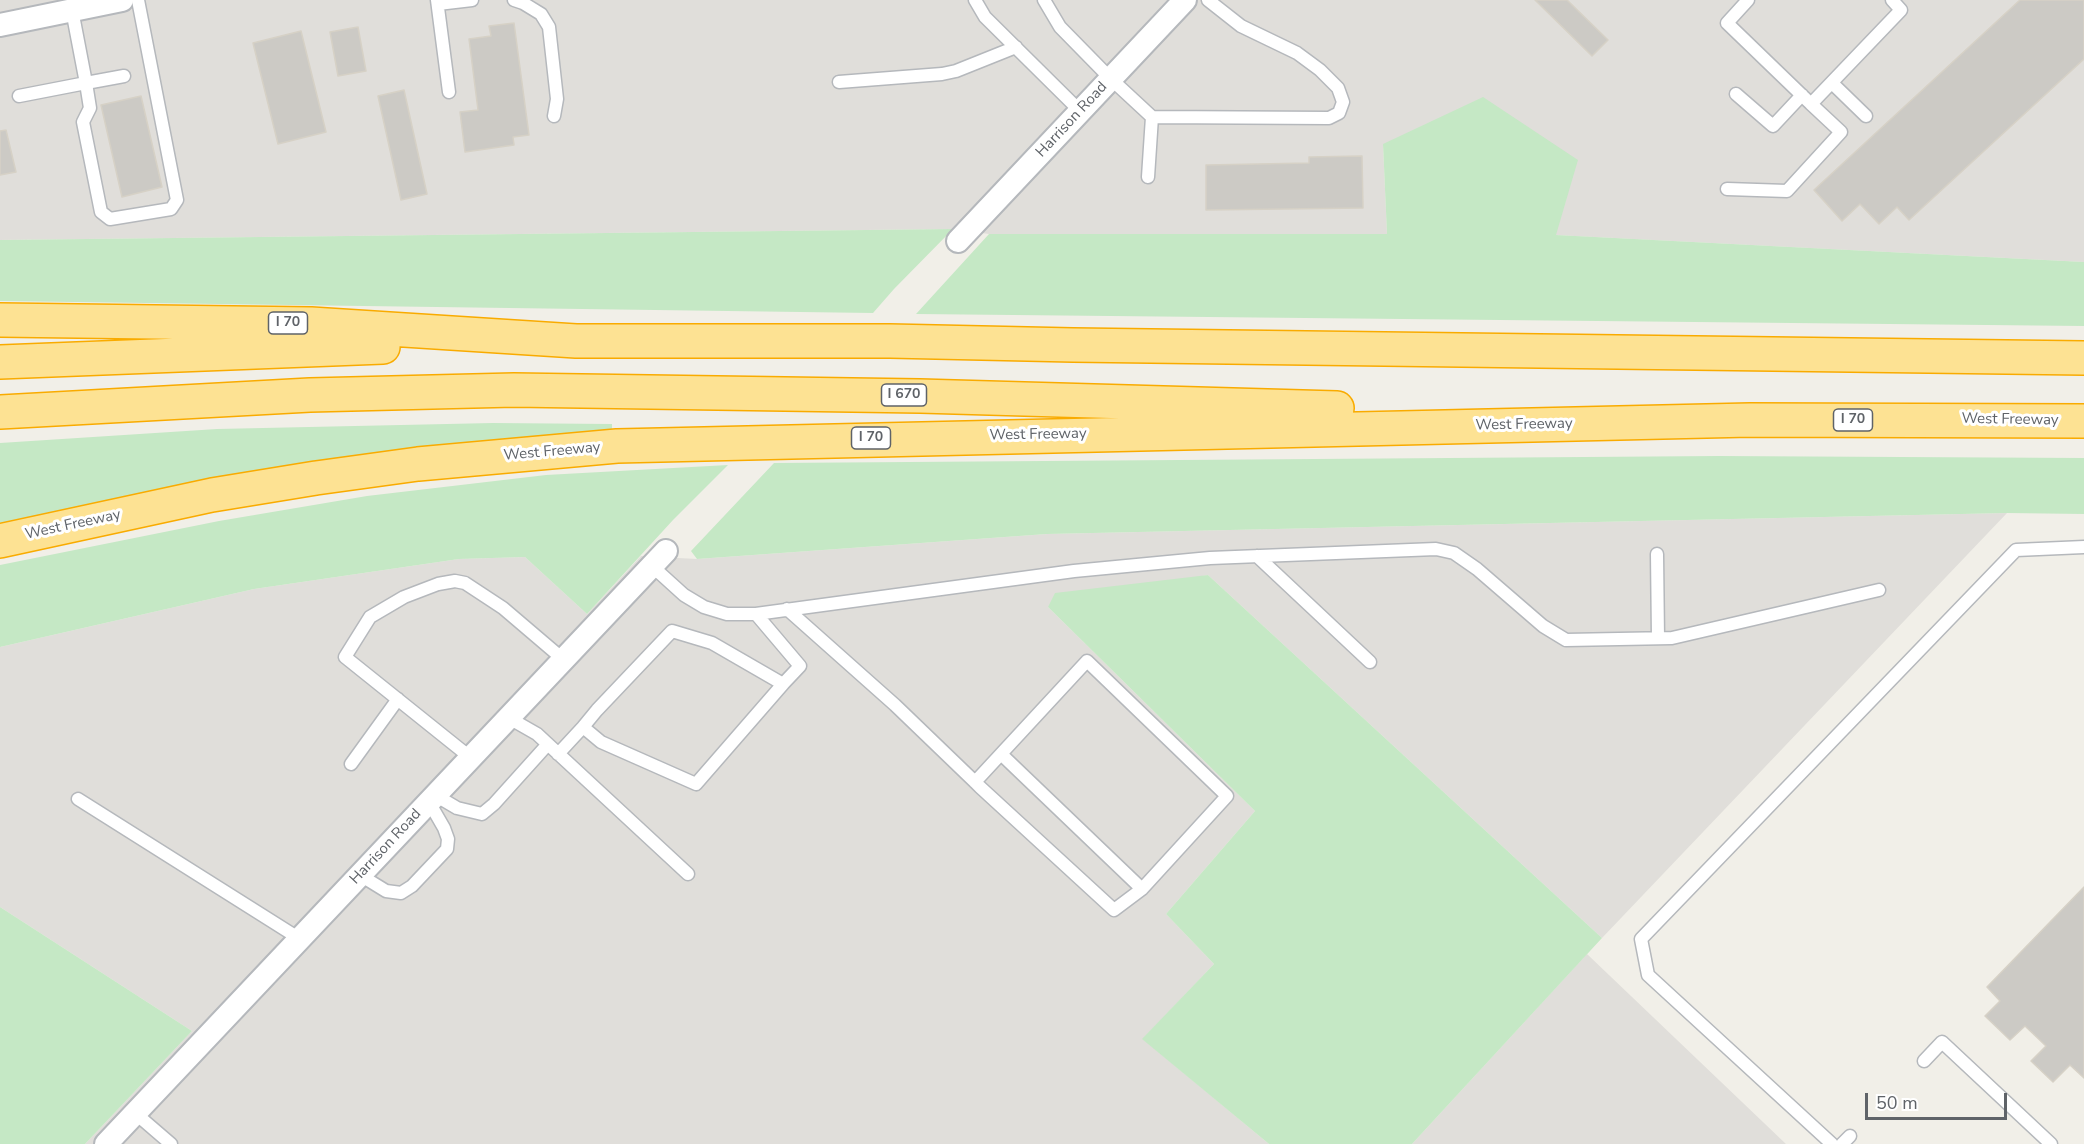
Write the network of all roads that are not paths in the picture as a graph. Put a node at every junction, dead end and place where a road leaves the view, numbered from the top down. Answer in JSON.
{"nodes":[{"id":1,"x":122,"y":0,"type":"edge"},
{"id":2,"x":138,"y":0,"type":"edge"},
{"id":3,"x":472,"y":0,"type":"edge"},
{"id":4,"x":514,"y":0,"type":"edge"},
{"id":5,"x":975,"y":0,"type":"edge"},
{"id":6,"x":1044,"y":0,"type":"edge"},
{"id":7,"x":1185,"y":0,"type":"edge"},
{"id":8,"x":1208,"y":0,"type":"edge"},
{"id":9,"x":1748,"y":0,"type":"edge"},
{"id":10,"x":1892,"y":0,"type":"edge"},
{"id":11,"x":437,"y":2,"type":"edge"},
{"id":12,"x":84,"y":6,"type":"edge"},
{"id":13,"x":0,"y":25,"type":"edge"},
{"id":14,"x":1016,"y":47,"type":"junction"},
{"id":15,"x":124,"y":76,"type":"dead end"},
{"id":16,"x":1111,"y":79,"type":"junction"},
{"id":17,"x":839,"y":82,"type":"dead end"},
{"id":18,"x":86,"y":83,"type":"junction"},
{"id":19,"x":1832,"y":83,"type":"junction"},
{"id":20,"x":449,"y":92,"type":"dead end"},
{"id":21,"x":1736,"y":94,"type":"dead end"},
{"id":22,"x":1802,"y":95,"type":"junction"},
{"id":23,"x":19,"y":96,"type":"dead end"},
{"id":24,"x":1811,"y":104,"type":"junction"},
{"id":25,"x":1080,"y":111,"type":"junction"},
{"id":26,"x":554,"y":116,"type":"dead end"},
{"id":27,"x":1866,"y":116,"type":"dead end"},
{"id":28,"x":1152,"y":117,"type":"junction"},
{"id":29,"x":1148,"y":177,"type":"dead end"},
{"id":30,"x":1727,"y":189,"type":"dead end"},
{"id":31,"x":958,"y":241,"type":"dead end"},
{"id":32,"x":0,"y":320,"type":"edge"},
{"id":33,"x":576,"y":341,"type":"junction"},
{"id":34,"x":2084,"y":358,"type":"edge"},
{"id":35,"x":0,"y":362,"type":"edge"},
{"id":36,"x":0,"y":412,"type":"edge"},
{"id":37,"x":1750,"y":420,"type":"junction"},
{"id":38,"x":2084,"y":421,"type":"edge"},
{"id":39,"x":0,"y":541,"type":"edge"},
{"id":40,"x":2084,"y":547,"type":"edge"},
{"id":41,"x":1657,"y":554,"type":"dead end"},
{"id":42,"x":1257,"y":556,"type":"junction"},
{"id":43,"x":659,"y":558,"type":"joint"},
{"id":44,"x":1880,"y":590,"type":"dead end"},
{"id":45,"x":787,"y":609,"type":"junction"},
{"id":46,"x":756,"y":614,"type":"junction"},
{"id":47,"x":1658,"y":638,"type":"junction"},
{"id":48,"x":564,"y":660,"type":"junction"},
{"id":49,"x":1370,"y":662,"type":"dead end"},
{"id":50,"x":783,"y":684,"type":"junction"},
{"id":51,"x":398,"y":699,"type":"junction"},
{"id":52,"x":508,"y":718,"type":"junction"},
{"id":53,"x":583,"y":727,"type":"junction"},
{"id":54,"x":548,"y":744,"type":"junction"},
{"id":55,"x":558,"y":754,"type":"junction"},
{"id":56,"x":1001,"y":754,"type":"junction"},
{"id":57,"x":471,"y":758,"type":"junction"},
{"id":58,"x":351,"y":764,"type":"dead end"},
{"id":59,"x":975,"y":782,"type":"junction"},
{"id":60,"x":78,"y":799,"type":"dead end"},
{"id":61,"x":432,"y":799,"type":"junction"},
{"id":62,"x":688,"y":874,"type":"dead end"},
{"id":63,"x":360,"y":875,"type":"junction"},
{"id":64,"x":1142,"y":889,"type":"junction"},
{"id":65,"x":300,"y":939,"type":"junction"},
{"id":66,"x":1924,"y":1061,"type":"dead end"},
{"id":67,"x":135,"y":1113,"type":"junction"},
{"id":68,"x":106,"y":1144,"type":"edge"},
{"id":69,"x":171,"y":1144,"type":"edge"},
{"id":70,"x":1832,"y":1144,"type":"edge"},
{"id":71,"x":2050,"y":1144,"type":"edge"}],
"edges":[{"from":1,"to":12,"type":"street"},
{"from":2,"to":18,"type":"lane"},
{"from":3,"to":11,"type":"lane"},
{"from":4,"to":26,"type":"lane"},
{"from":5,"to":14,"type":"lane"},
{"from":6,"to":16,"type":"lane"},
{"from":7,"to":16,"type":"street","name":"Harrison Road"},
{"from":8,"to":28,"type":"lane"},
{"from":9,"to":22,"type":"lane"},
{"from":10,"to":19,"type":"lane"},
{"from":11,"to":20,"type":"lane"},
{"from":12,"to":13,"type":"street"},
{"from":12,"to":18,"type":"lane"},
{"from":14,"to":17,"type":"lane"},
{"from":14,"to":25,"type":"lane"},
{"from":15,"to":18,"type":"lane"},
{"from":16,"to":25,"type":"street","name":"Harrison Road"},
{"from":16,"to":28,"type":"lane"},
{"from":18,"to":23,"type":"lane"},
{"from":19,"to":24,"type":"lane"},
{"from":19,"to":27,"type":"lane"},
{"from":21,"to":22,"type":"lane"},
{"from":22,"to":24,"type":"lane"},
{"from":24,"to":30,"type":"lane"},
{"from":25,"to":31,"type":"street","name":"Harrison Road"},
{"from":28,"to":29,"type":"lane"},
{"from":32,"to":33,"type":"highway","number":"I 70"},
{"from":33,"to":34,"type":"highway","number":"I 70"},
{"from":33,"to":35,"type":"highway"},
{"from":36,"to":37,"type":"highway","number":"I 670"},
{"from":37,"to":38,"type":"highway","name":"West Freeway","number":"I 70"},
{"from":37,"to":39,"type":"highway","name":"West Freeway","number":"I 70"},
{"from":40,"to":70,"type":"lane"},
{"from":41,"to":47,"type":"lane"},
{"from":42,"to":45,"type":"lane"},
{"from":42,"to":47,"type":"lane"},
{"from":42,"to":49,"type":"lane"},
{"from":43,"to":46,"type":"lane"},
{"from":43,"to":48,"type":"street","name":"Harrison Road"},
{"from":44,"to":47,"type":"lane"},
{"from":45,"to":46,"type":"lane"},
{"from":45,"to":59,"type":"lane"},
{"from":46,"to":50,"type":"lane"},
{"from":48,"to":51,"type":"lane"},
{"from":48,"to":52,"type":"street","name":"Harrison Road"},
{"from":50,"to":53,"type":"lane"},
{"from":50,"to":53,"type":"lane"},
{"from":51,"to":57,"type":"lane"},
{"from":51,"to":58,"type":"lane"},
{"from":52,"to":54,"type":"lane"},
{"from":52,"to":57,"type":"street","name":"Harrison Road"},
{"from":53,"to":55,"type":"lane"},
{"from":54,"to":55,"type":"lane"},
{"from":54,"to":61,"type":"lane"},
{"from":55,"to":62,"type":"lane"},
{"from":56,"to":59,"type":"lane"},
{"from":56,"to":64,"type":"lane"},
{"from":56,"to":64,"type":"lane"},
{"from":57,"to":61,"type":"street","name":"Harrison Road"},
{"from":59,"to":64,"type":"lane"},
{"from":60,"to":65,"type":"lane"},
{"from":61,"to":63,"type":"street","name":"Harrison Road"},
{"from":61,"to":63,"type":"lane"},
{"from":63,"to":65,"type":"street","name":"Harrison Road"},
{"from":65,"to":67,"type":"street","name":"Harrison Road"},
{"from":66,"to":71,"type":"lane"},
{"from":67,"to":68,"type":"street","name":"Harrison Road"},
{"from":67,"to":69,"type":"lane"}]}
